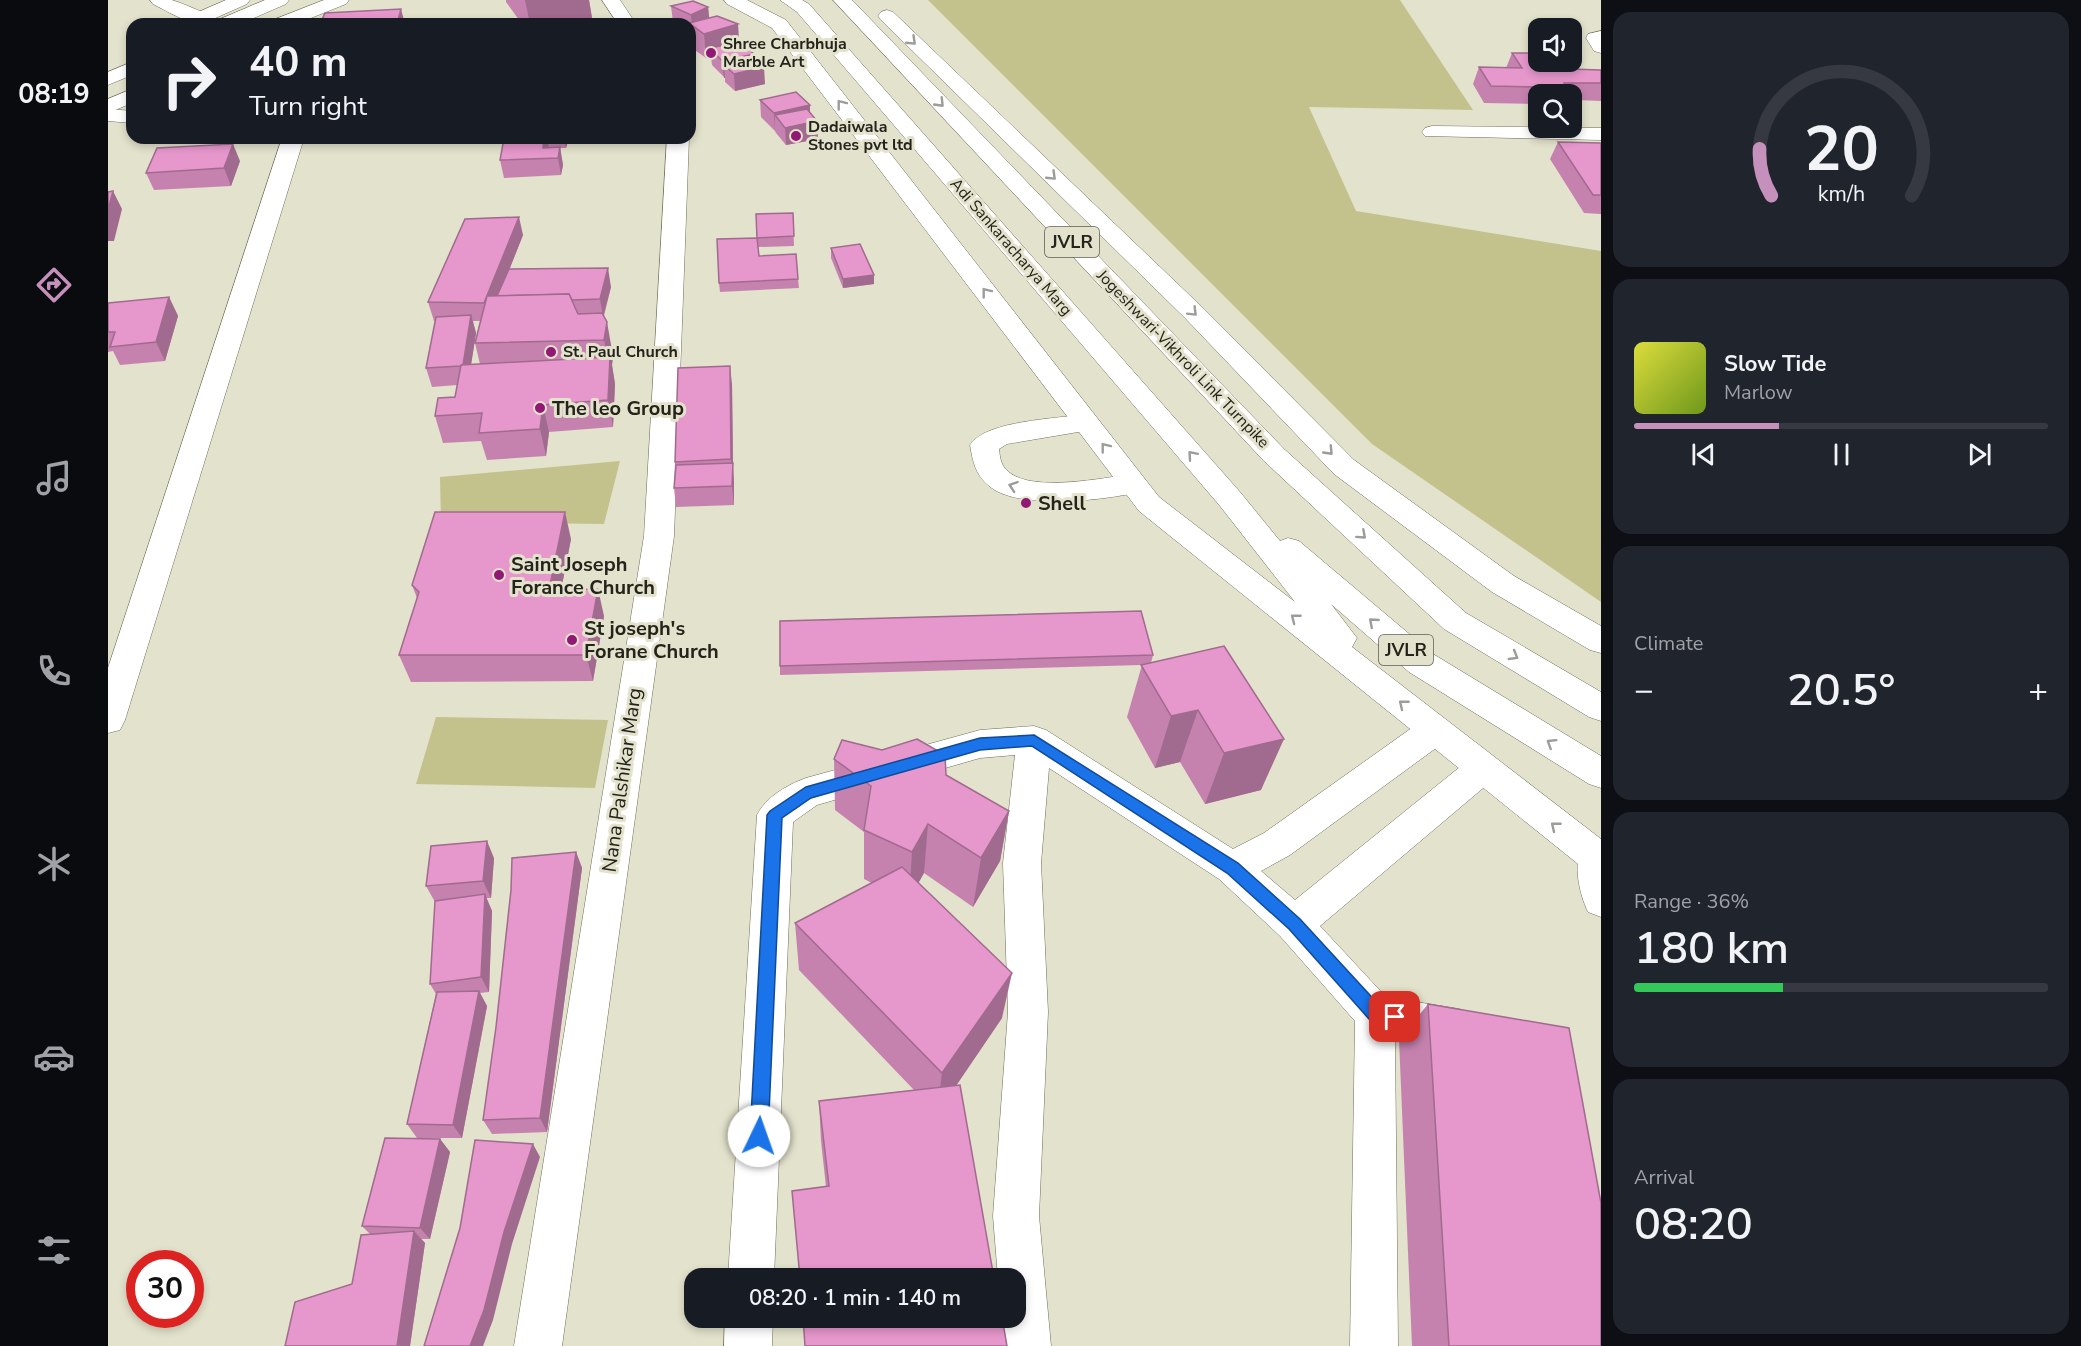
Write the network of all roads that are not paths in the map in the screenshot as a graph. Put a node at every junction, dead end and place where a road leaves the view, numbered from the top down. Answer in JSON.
{"nodes":[{"id":1,"x":159,"y":0,"type":"edge"},
{"id":2,"x":212,"y":0,"type":"edge"},
{"id":3,"x":241,"y":0,"type":"edge"},
{"id":4,"x":280,"y":0,"type":"edge"},
{"id":5,"x":340,"y":0,"type":"edge"},
{"id":6,"x":611,"y":0,"type":"edge"},
{"id":7,"x":733,"y":0,"type":"edge"},
{"id":8,"x":789,"y":0,"type":"edge"},
{"id":9,"x":842,"y":0,"type":"edge"},
{"id":10,"x":870,"y":0,"type":"edge"},
{"id":11,"x":192,"y":18,"type":"edge"},
{"id":12,"x":239,"y":18,"type":"edge"},
{"id":13,"x":295,"y":18,"type":"edge"},
{"id":14,"x":623,"y":18,"type":"edge"},
{"id":15,"x":1601,"y":37,"type":"edge"},
{"id":16,"x":1601,"y":47,"type":"edge"},
{"id":17,"x":126,"y":71,"type":"edge"},
{"id":18,"x":108,"y":79,"type":"edge"},
{"id":19,"x":126,"y":98,"type":"edge"},
{"id":20,"x":108,"y":106,"type":"edge"},
{"id":21,"x":108,"y":115,"type":"edge"},
{"id":22,"x":126,"y":116,"type":"edge"},
{"id":23,"x":1432,"y":132,"type":"dead end"},
{"id":24,"x":1601,"y":134,"type":"edge"},
{"id":25,"x":291,"y":144,"type":"edge"},
{"id":26,"x":678,"y":144,"type":"edge"},
{"id":27,"x":1086,"y":423,"type":"junction"},
{"id":28,"x":1303,"y":482,"type":"junction"},
{"id":29,"x":1133,"y":484,"type":"junction"},
{"id":30,"x":1230,"y":499,"type":"junction"},
{"id":31,"x":1451,"y":545,"type":"junction"},
{"id":32,"x":1601,"y":641,"type":"edge"},
{"id":33,"x":1374,"y":680,"type":"junction"},
{"id":34,"x":1601,"y":708,"type":"edge"},
{"id":35,"x":108,"y":720,"type":"edge"},
{"id":36,"x":1435,"y":730,"type":"junction"},
{"id":37,"x":1034,"y":740,"type":"junction"},
{"id":38,"x":1483,"y":768,"type":"junction"},
{"id":39,"x":1601,"y":774,"type":"edge"},
{"id":40,"x":1598,"y":860,"type":"edge"},
{"id":41,"x":1232,"y":868,"type":"junction"},
{"id":42,"x":1601,"y":900,"type":"edge"},
{"id":43,"x":1294,"y":924,"type":"junction"},
{"id":44,"x":1375,"y":1014,"type":"junction"},
{"id":45,"x":1495,"y":1035,"type":"edge"},
{"id":46,"x":752,"y":1268,"type":"edge"},
{"id":47,"x":749,"y":1328,"type":"edge"},
{"id":48,"x":538,"y":1346,"type":"edge"},
{"id":49,"x":748,"y":1346,"type":"edge"},
{"id":50,"x":1027,"y":1346,"type":"edge"},
{"id":51,"x":1374,"y":1346,"type":"edge"}],
"edges":[{"from":1,"to":11,"type":"main road"},
{"from":2,"to":11,"type":"main road"},
{"from":3,"to":11,"type":"main road"},
{"from":4,"to":12,"type":"main road"},
{"from":5,"to":13,"type":"main road"},
{"from":6,"to":14,"type":"main road"},
{"from":27,"to":7,"type":"main road","one_way":true},
{"from":30,"to":8,"type":"main road","name":"Adi Sankaracharya Marg","number":"JVLR","one_way":true},
{"from":9,"to":28,"type":"main road","name":"Jogeshwari-Vikhroli Link Turnpike","number":"JVLR","one_way":true},
{"from":10,"to":31,"type":"main road","one_way":true},
{"from":15,"to":16,"type":"main road"},
{"from":17,"to":18,"type":"main road"},
{"from":19,"to":20,"type":"main road"},
{"from":21,"to":22,"type":"main road"},
{"from":23,"to":24,"type":"main road"},
{"from":25,"to":35,"type":"main road"},
{"from":26,"to":48,"type":"main road","name":"Nana Palshikar Marg"},
{"from":29,"to":27,"type":"main road","one_way":true},
{"from":29,"to":27,"type":"main road","one_way":true},
{"from":28,"to":31,"type":"main road"},
{"from":28,"to":34,"type":"main road","number":"JVLR","one_way":true},
{"from":33,"to":29,"type":"main road","one_way":true},
{"from":30,"to":33,"type":"main road"},
{"from":39,"to":30,"type":"main road","number":"JVLR","one_way":true},
{"from":31,"to":32,"type":"main road"},
{"from":36,"to":33,"type":"main road","one_way":true},
{"from":36,"to":38,"type":"main road"},
{"from":36,"to":41,"type":"main road"},
{"from":37,"to":41,"type":"main road"},
{"from":37,"to":46,"type":"main road"},
{"from":37,"to":50,"type":"main road"},
{"from":40,"to":38,"type":"main road","one_way":true},
{"from":38,"to":43,"type":"main road"},
{"from":40,"to":42,"type":"main road"},
{"from":41,"to":43,"type":"main road"},
{"from":43,"to":44,"type":"main road"},
{"from":44,"to":45,"type":"main road"},
{"from":44,"to":51,"type":"main road"},
{"from":47,"to":49,"type":"main road"}]}
